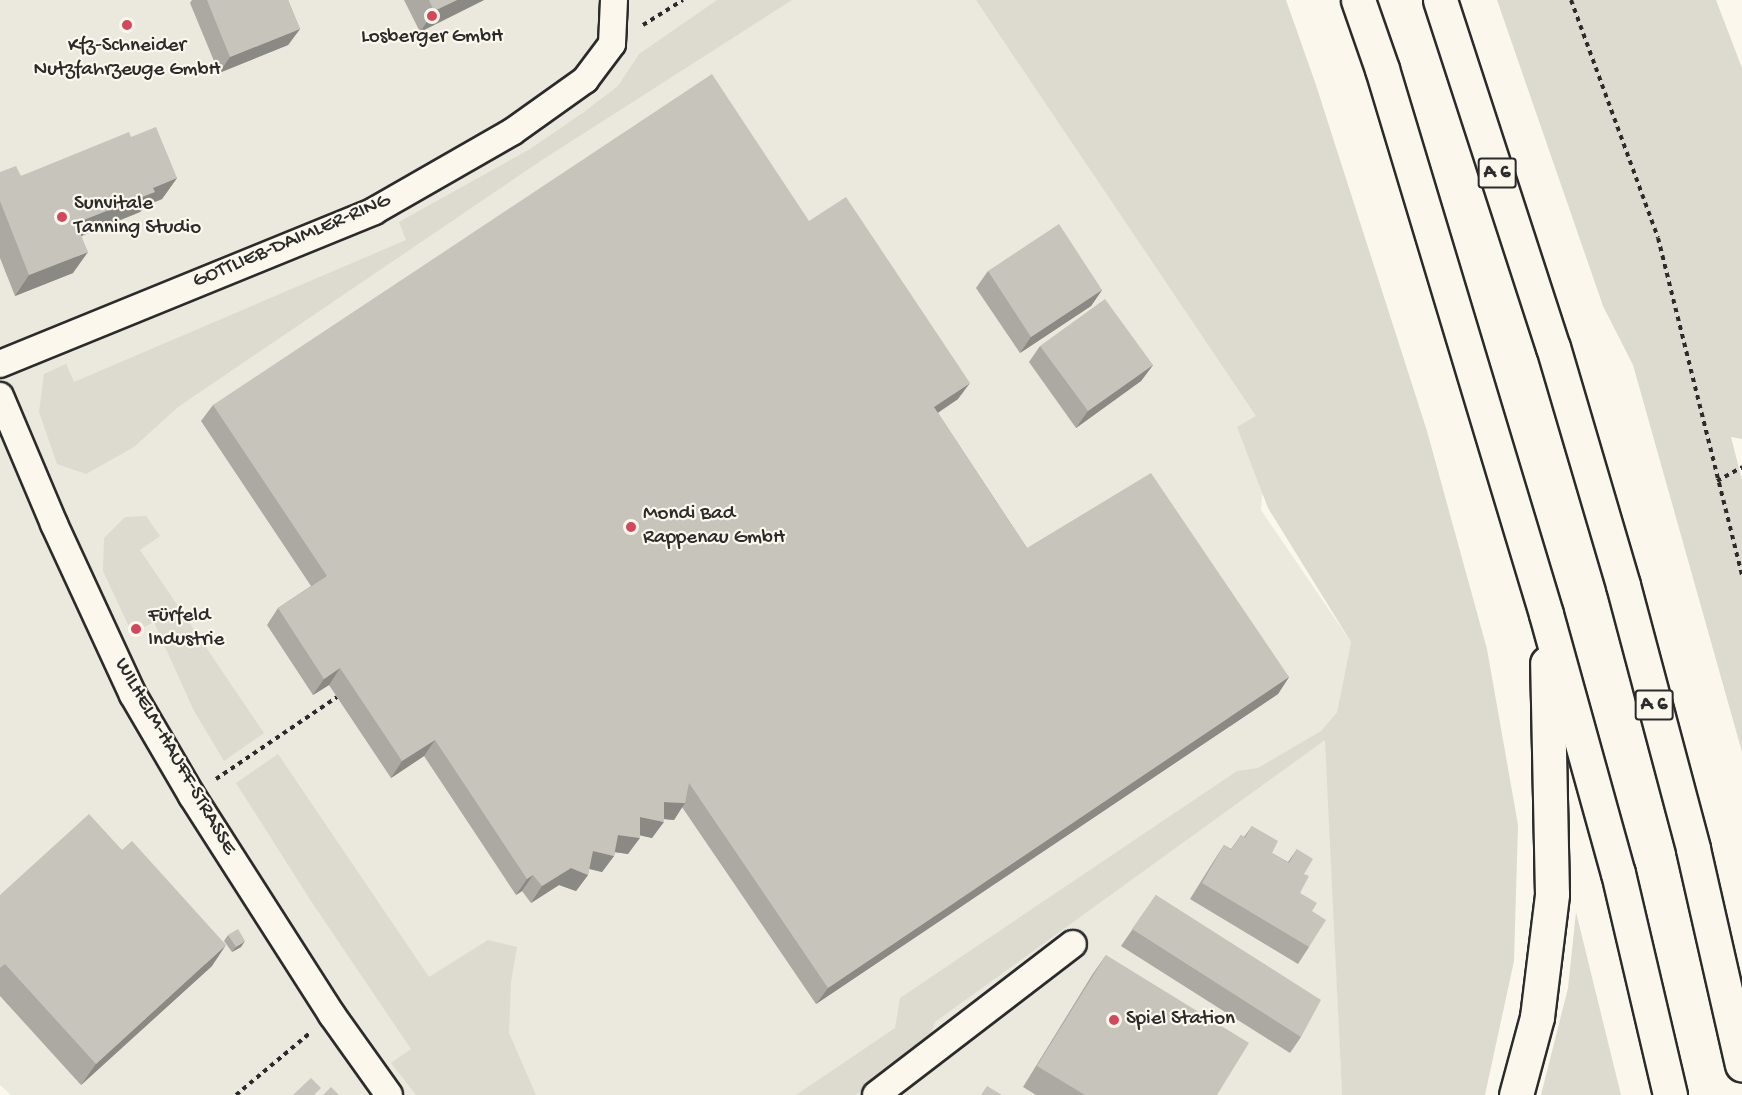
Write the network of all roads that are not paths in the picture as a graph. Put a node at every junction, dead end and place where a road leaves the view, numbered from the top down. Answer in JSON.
{"nodes":[{"id":1,"x":615,"y":0,"type":"edge"},
{"id":2,"x":1358,"y":0,"type":"edge"},
{"id":3,"x":1440,"y":0,"type":"edge"},
{"id":4,"x":0,"y":364,"type":"edge"},
{"id":5,"x":0,"y":396,"type":"edge"},
{"id":6,"x":1546,"y":614,"type":"junction"},
{"id":7,"x":1073,"y":944,"type":"dead end"},
{"id":8,"x":1742,"y":1065,"type":"edge"},
{"id":9,"x":389,"y":1095,"type":"edge"},
{"id":10,"x":876,"y":1095,"type":"edge"},
{"id":11,"x":1516,"y":1095,"type":"edge"},
{"id":12,"x":1670,"y":1095,"type":"edge"}],
"edges":[{"from":1,"to":4,"type":"street","name":"GOTTLIEB-DAIMLER-RING"},
{"from":2,"to":6,"type":"highway"},
{"from":3,"to":8,"type":"highway","number":"A 6"},
{"from":5,"to":9,"type":"street","name":"WILHELM-HAUFF-STRASSE"},
{"from":6,"to":11,"type":"highway"},
{"from":6,"to":12,"type":"highway"},
{"from":7,"to":10,"type":"street"}]}
